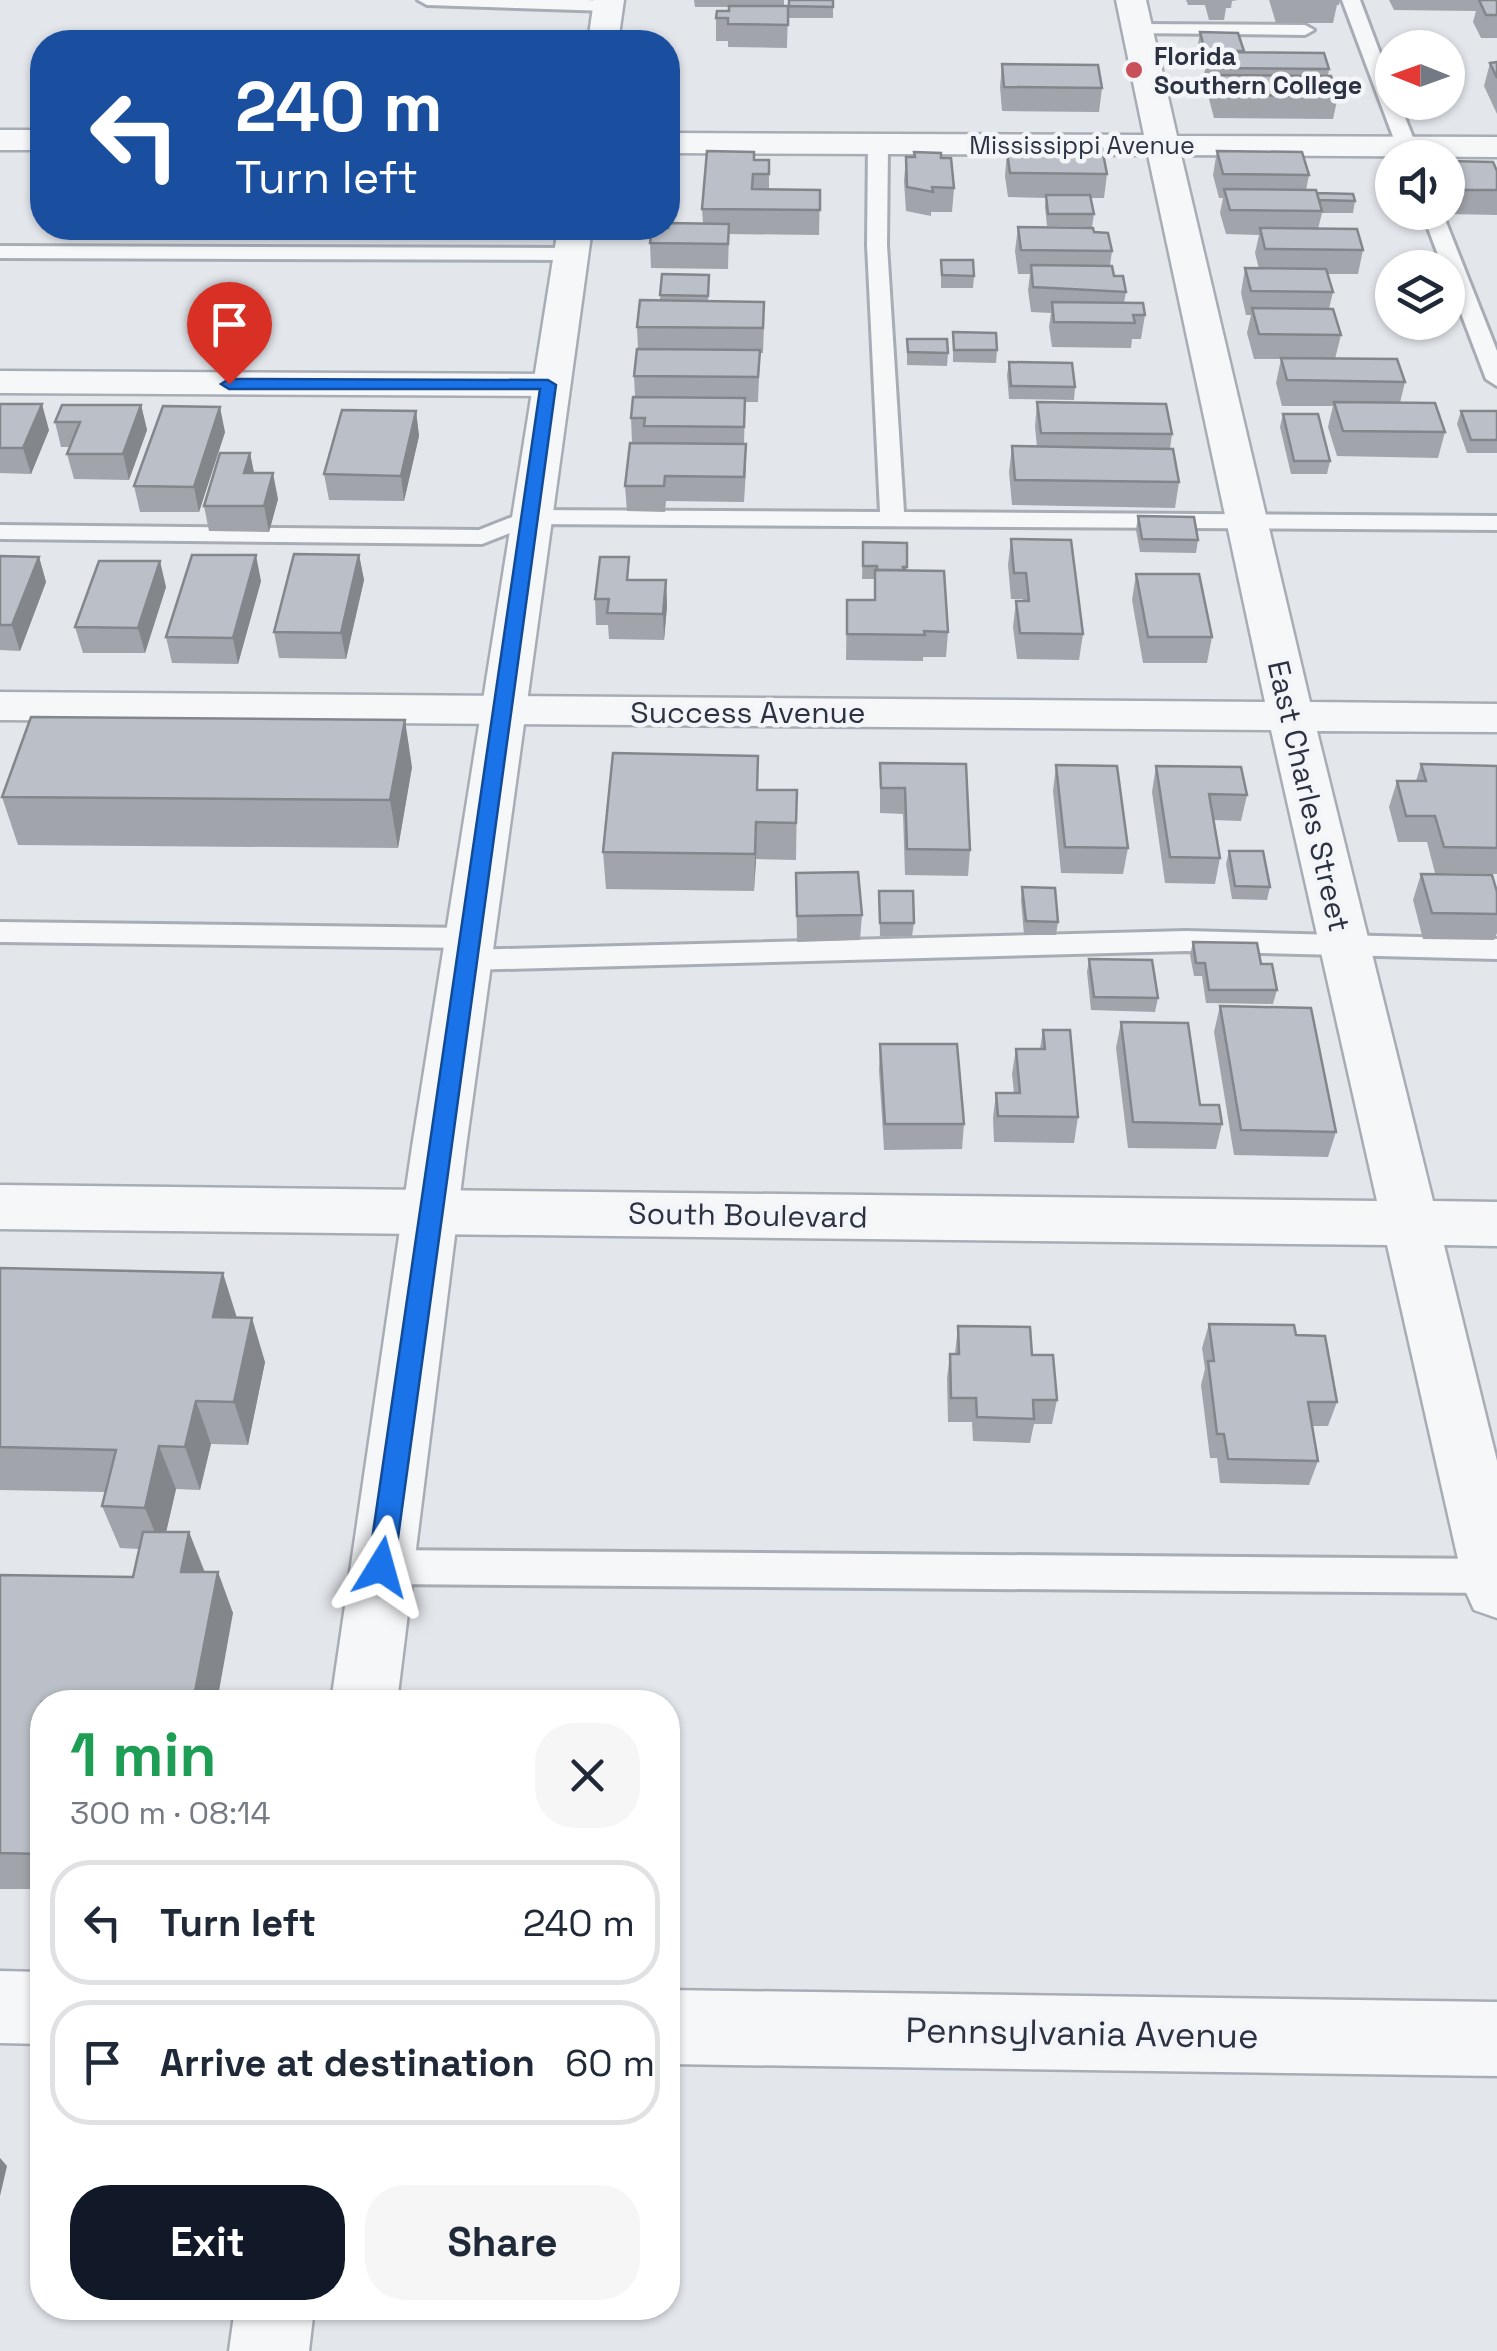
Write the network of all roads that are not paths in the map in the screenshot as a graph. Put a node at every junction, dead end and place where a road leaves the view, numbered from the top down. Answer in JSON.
{"nodes":[{"id":1,"x":426,"y":0,"type":"edge"},
{"id":2,"x":1351,"y":0,"type":"edge"},
{"id":3,"x":608,"y":3,"type":"edge"},
{"id":4,"x":1135,"y":15,"type":"edge"},
{"id":5,"x":604,"y":30,"type":"edge"},
{"id":6,"x":1305,"y":30,"type":"dead end"},
{"id":7,"x":0,"y":140,"type":"edge"},
{"id":8,"x":30,"y":140,"type":"edge"},
{"id":9,"x":1404,"y":140,"type":"edge"},
{"id":10,"x":680,"y":143,"type":"edge"},
{"id":11,"x":878,"y":145,"type":"junction"},
{"id":12,"x":1162,"y":146,"type":"junction"},
{"id":13,"x":1497,"y":148,"type":"edge"},
{"id":14,"x":1465,"y":149,"type":"edge"},
{"id":15,"x":1375,"y":151,"type":"edge"},
{"id":16,"x":1439,"y":230,"type":"edge"},
{"id":17,"x":572,"y":241,"type":"edge"},
{"id":18,"x":0,"y":252,"type":"edge"},
{"id":19,"x":1497,"y":378,"type":"edge"},
{"id":20,"x":0,"y":382,"type":"edge"},
{"id":21,"x":548,"y":385,"type":"junction"},
{"id":22,"x":530,"y":518,"type":"junction"},
{"id":23,"x":892,"y":518,"type":"junction"},
{"id":24,"x":1245,"y":522,"type":"junction"},
{"id":25,"x":1497,"y":524,"type":"edge"},
{"id":26,"x":0,"y":532,"type":"edge"},
{"id":27,"x":0,"y":706,"type":"edge"},
{"id":28,"x":501,"y":710,"type":"junction"},
{"id":29,"x":1291,"y":716,"type":"junction"},
{"id":30,"x":1497,"y":718,"type":"edge"},
{"id":31,"x":0,"y":932,"type":"edge"},
{"id":32,"x":1343,"y":944,"type":"junction"},
{"id":33,"x":1497,"y":948,"type":"edge"},
{"id":34,"x":467,"y":949,"type":"junction"},
{"id":35,"x":0,"y":1206,"type":"edge"},
{"id":36,"x":431,"y":1212,"type":"junction"},
{"id":37,"x":1413,"y":1223,"type":"junction"},
{"id":38,"x":1497,"y":1224,"type":"edge"},
{"id":39,"x":381,"y":1567,"type":"junction"},
{"id":40,"x":1496,"y":1580,"type":"edge"},
{"id":41,"x":366,"y":1690,"type":"edge"},
{"id":42,"x":0,"y":2007,"type":"edge"},
{"id":43,"x":30,"y":2008,"type":"edge"},
{"id":44,"x":680,"y":2027,"type":"edge"},
{"id":45,"x":1497,"y":2039,"type":"edge"},
{"id":46,"x":273,"y":2320,"type":"edge"},
{"id":47,"x":269,"y":2351,"type":"edge"}],
"edges":[{"from":1,"to":3,"type":"lane"},
{"from":2,"to":9,"type":"lane"},
{"from":3,"to":5,"type":"street"},
{"from":4,"to":6,"type":"lane"},
{"from":4,"to":12,"type":"street","name":"East Charles Street"},
{"from":7,"to":8,"type":"street"},
{"from":10,"to":11,"type":"street","name":"Mississippi Avenue"},
{"from":11,"to":12,"type":"street","name":"Mississippi Avenue"},
{"from":11,"to":23,"type":"lane"},
{"from":12,"to":15,"type":"street","name":"Mississippi Avenue"},
{"from":12,"to":24,"type":"street","name":"East Charles Street"},
{"from":13,"to":14,"type":"street","name":"Mississippi Avenue"},
{"from":16,"to":19,"type":"lane"},
{"from":17,"to":18,"type":"lane"},
{"from":17,"to":21,"type":"street"},
{"from":20,"to":21,"type":"street"},
{"from":21,"to":22,"type":"street"},
{"from":22,"to":23,"type":"lane"},
{"from":22,"to":26,"type":"lane"},
{"from":22,"to":28,"type":"street"},
{"from":23,"to":24,"type":"lane"},
{"from":24,"to":25,"type":"lane"},
{"from":24,"to":29,"type":"street","name":"East Charles Street"},
{"from":27,"to":28,"type":"street","name":"Success Avenue"},
{"from":28,"to":29,"type":"street","name":"Success Avenue"},
{"from":28,"to":34,"type":"street"},
{"from":29,"to":30,"type":"street","name":"Success Avenue"},
{"from":29,"to":32,"type":"street","name":"East Charles Street"},
{"from":31,"to":34,"type":"lane"},
{"from":32,"to":33,"type":"lane"},
{"from":32,"to":34,"type":"lane"},
{"from":32,"to":37,"type":"street","name":"East Charles Street"},
{"from":34,"to":36,"type":"street"},
{"from":35,"to":36,"type":"street","name":"South Boulevard"},
{"from":36,"to":37,"type":"street","name":"South Boulevard"},
{"from":36,"to":39,"type":"street"},
{"from":37,"to":38,"type":"street","name":"South Boulevard"},
{"from":37,"to":40,"type":"street","name":"East Charles Street"},
{"from":39,"to":40,"type":"lane"},
{"from":39,"to":41,"type":"street"},
{"from":42,"to":43,"type":"street"},
{"from":44,"to":45,"type":"street","name":"Pennsylvania Avenue"},
{"from":46,"to":47,"type":"street"}]}
